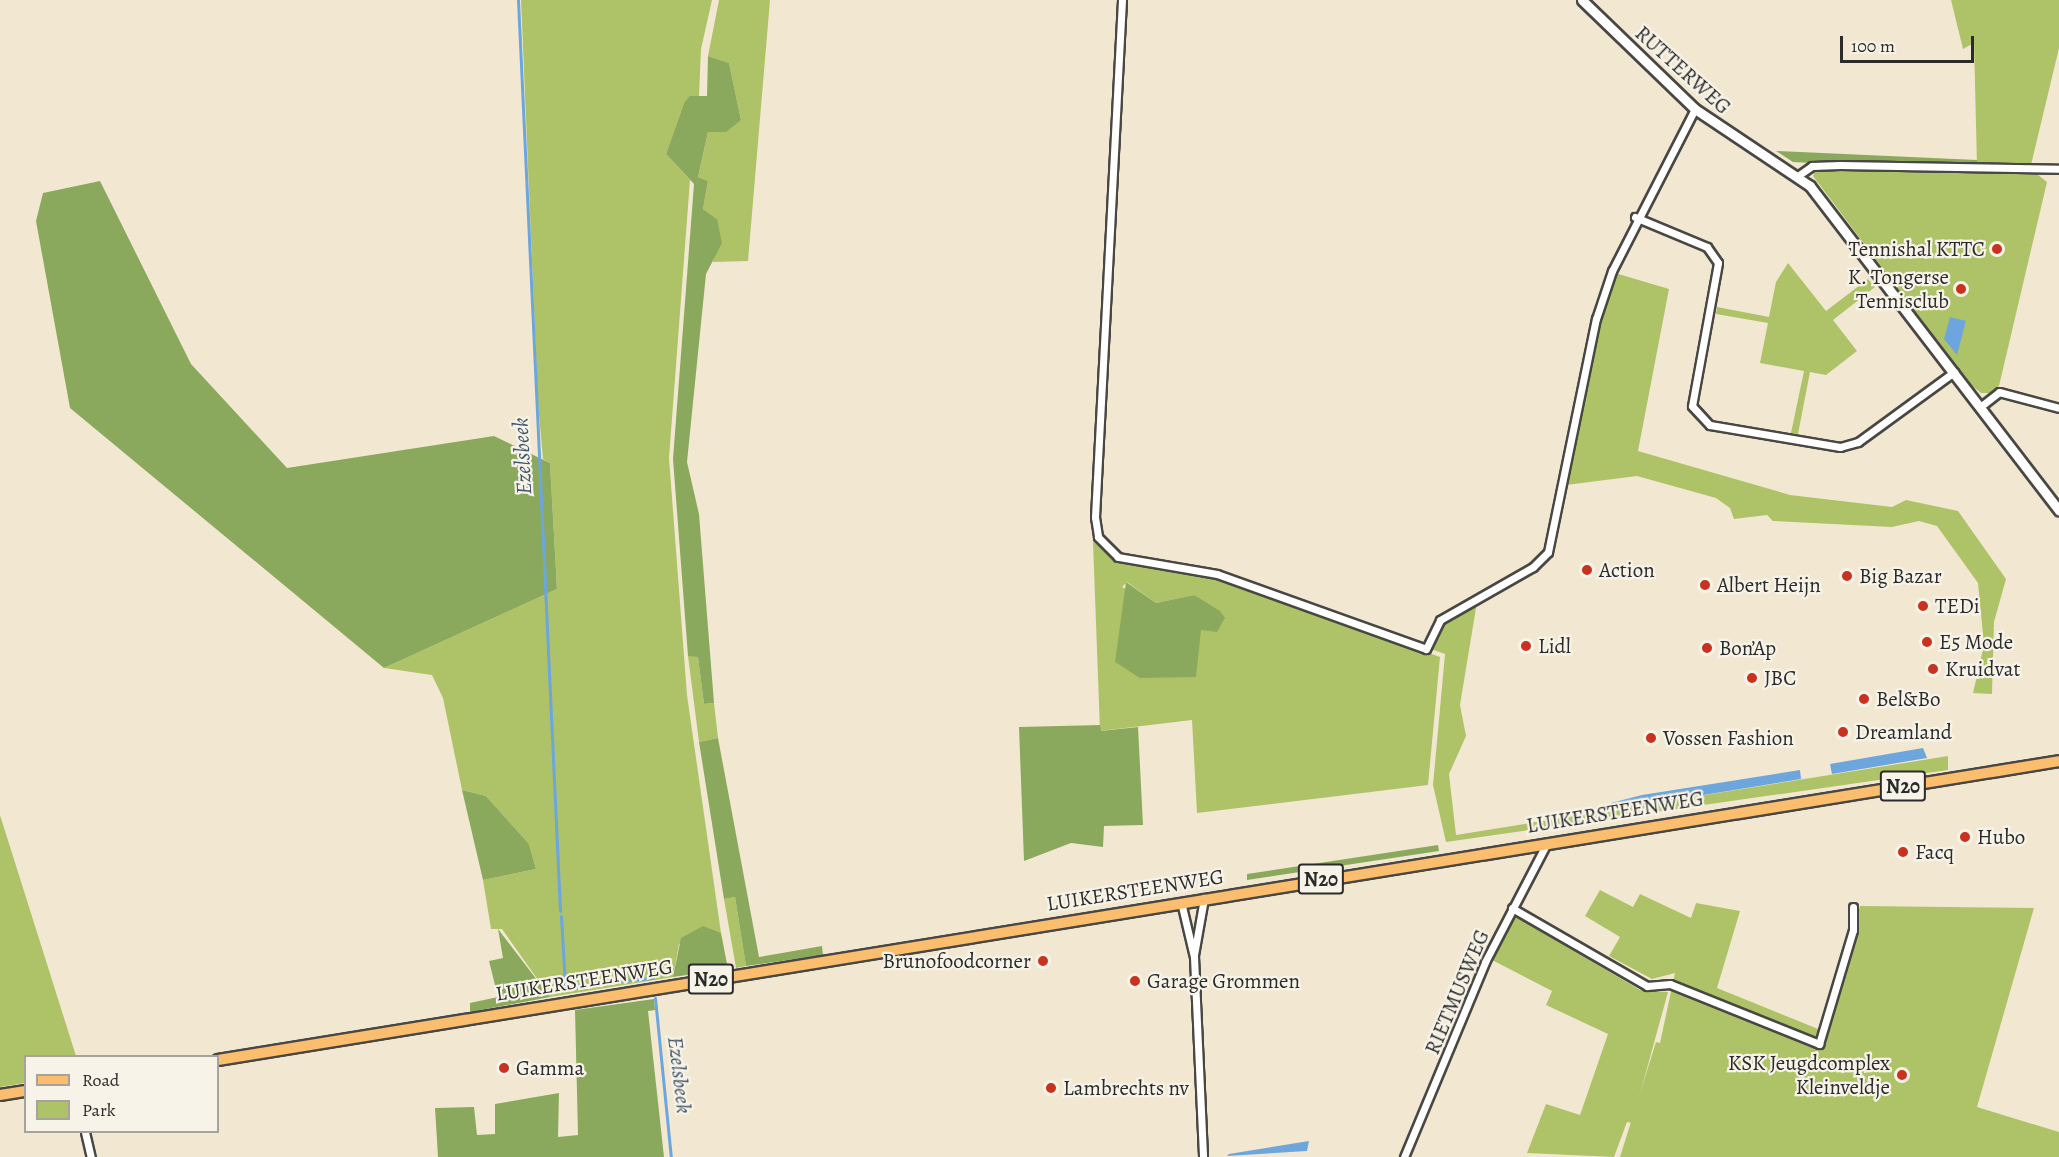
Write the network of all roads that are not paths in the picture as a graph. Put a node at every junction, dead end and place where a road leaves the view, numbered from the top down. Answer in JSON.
{"nodes":[{"id":1,"x":1122,"y":0,"type":"edge"},
{"id":2,"x":1582,"y":0,"type":"edge"},
{"id":3,"x":1695,"y":110,"type":"junction"},
{"id":4,"x":2059,"y":169,"type":"edge"},
{"id":5,"x":1799,"y":175,"type":"junction"},
{"id":6,"x":1635,"y":217,"type":"junction"},
{"id":7,"x":1954,"y":372,"type":"junction"},
{"id":8,"x":1980,"y":407,"type":"junction"},
{"id":9,"x":2059,"y":408,"type":"edge"},
{"id":10,"x":2059,"y":510,"type":"edge"},
{"id":11,"x":2059,"y":761,"type":"edge"},
{"id":12,"x":1547,"y":843,"type":"junction"},
{"id":13,"x":1204,"y":898,"type":"junction"},
{"id":14,"x":1181,"y":902,"type":"junction"},
{"id":15,"x":1854,"y":907,"type":"dead end"},
{"id":16,"x":1512,"y":908,"type":"junction"},
{"id":17,"x":1194,"y":957,"type":"junction"},
{"id":18,"x":219,"y":1060,"type":"edge"},
{"id":19,"x":24,"y":1091,"type":"edge"},
{"id":20,"x":0,"y":1095,"type":"edge"},
{"id":21,"x":86,"y":1133,"type":"edge"},
{"id":22,"x":91,"y":1157,"type":"edge"},
{"id":23,"x":1203,"y":1157,"type":"edge"},
{"id":24,"x":1404,"y":1157,"type":"edge"}],
"edges":[{"from":1,"to":6,"type":"street"},
{"from":2,"to":3,"type":"street","name":"RUTTERWEG"},
{"from":3,"to":5,"type":"street","name":"RUTTERWEG"},
{"from":3,"to":6,"type":"street"},
{"from":4,"to":5,"type":"street"},
{"from":5,"to":7,"type":"street","name":"RUTTERWEG"},
{"from":6,"to":7,"type":"street"},
{"from":7,"to":8,"type":"street","name":"RUTTERWEG"},
{"from":8,"to":9,"type":"street"},
{"from":8,"to":10,"type":"street","name":"RUTTERWEG"},
{"from":11,"to":12,"type":"main road","name":"LUIKERSTEENWEG","number":"N20"},
{"from":12,"to":13,"type":"main road","name":"LUIKERSTEENWEG","number":"N20"},
{"from":12,"to":16,"type":"street","name":"RIETMUSWEG"},
{"from":13,"to":14,"type":"main road","name":"LUIKERSTEENWEG","number":"N20"},
{"from":13,"to":17,"type":"street"},
{"from":14,"to":17,"type":"street"},
{"from":14,"to":18,"type":"main road","name":"LUIKERSTEENWEG","number":"N20"},
{"from":15,"to":16,"type":"street"},
{"from":16,"to":24,"type":"street","name":"RIETMUSWEG"},
{"from":17,"to":23,"type":"street"},
{"from":19,"to":20,"type":"main road"},
{"from":21,"to":22,"type":"street"}]}
